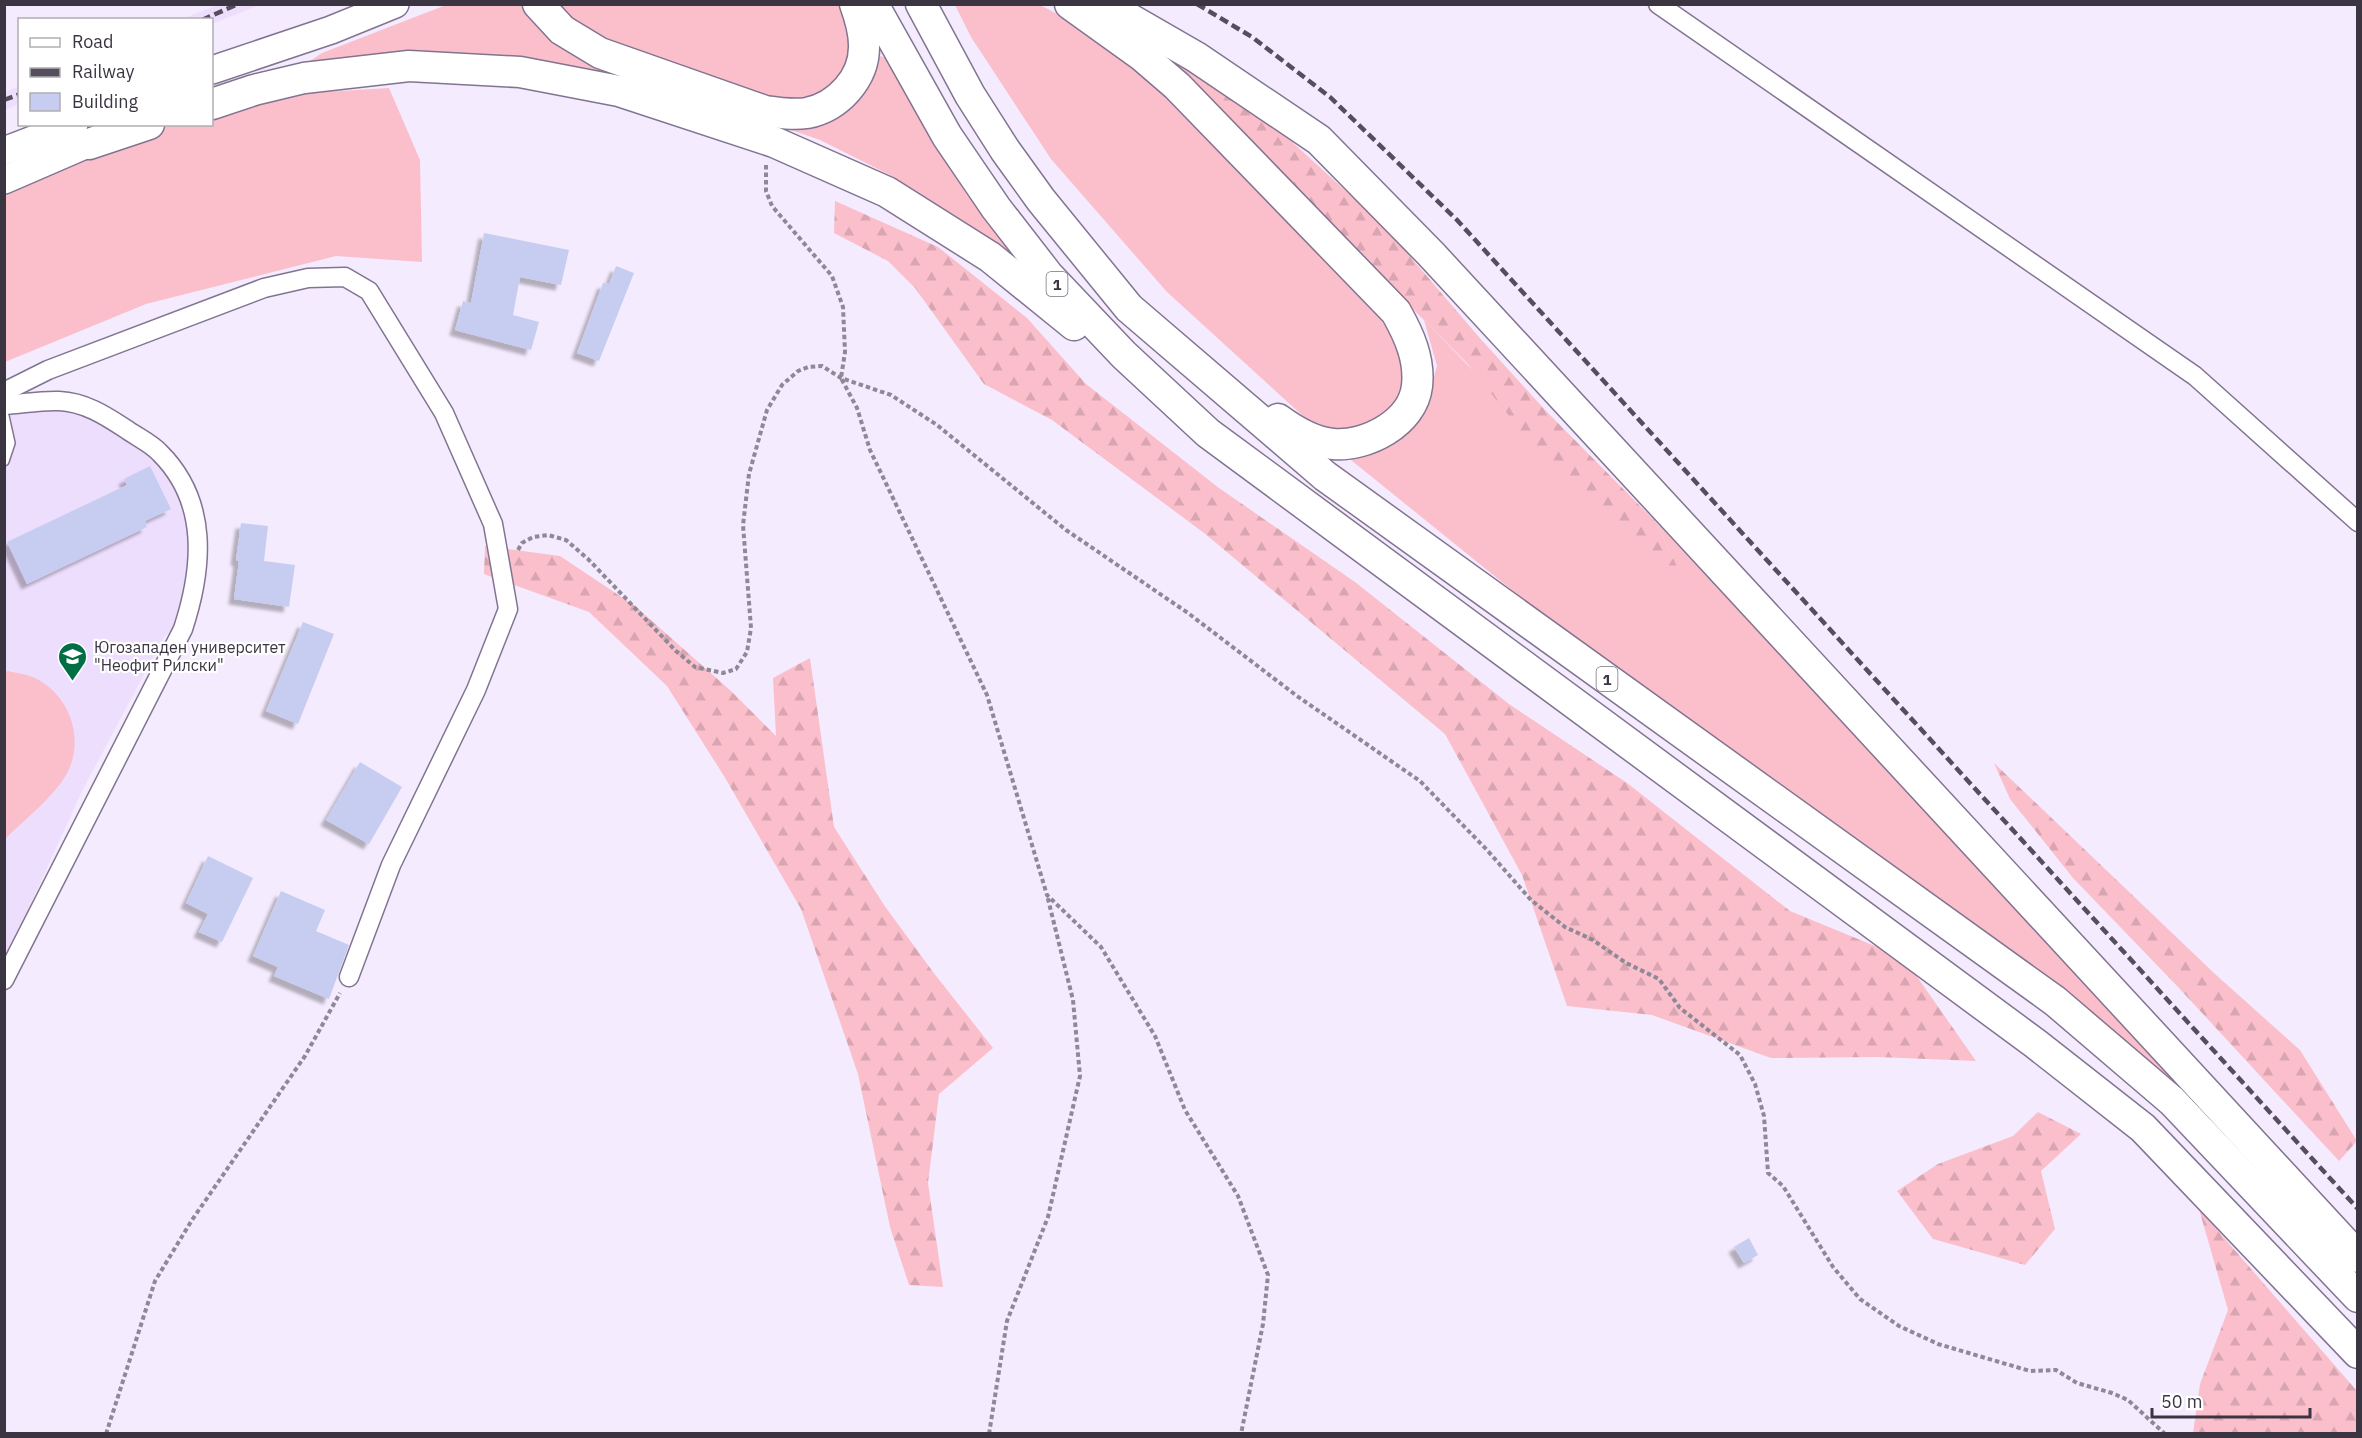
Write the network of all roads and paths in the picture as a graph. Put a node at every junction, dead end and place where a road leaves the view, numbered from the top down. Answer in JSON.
{"nodes":[{"id":1,"x":395,"y":4,"type":"edge"},
{"id":2,"x":538,"y":4,"type":"edge"},
{"id":3,"x":855,"y":4,"type":"edge"},
{"id":4,"x":873,"y":4,"type":"edge"},
{"id":5,"x":921,"y":4,"type":"edge"},
{"id":6,"x":1070,"y":4,"type":"edge"},
{"id":7,"x":1104,"y":4,"type":"edge"},
{"id":8,"x":1658,"y":4,"type":"edge"},
{"id":9,"x":331,"y":30,"type":"junction"},
{"id":10,"x":213,"y":70,"type":"edge"},
{"id":11,"x":213,"y":86,"type":"edge"},
{"id":12,"x":213,"y":104,"type":"edge"},
{"id":13,"x":120,"y":126,"type":"edge"},
{"id":14,"x":136,"y":126,"type":"edge"},
{"id":15,"x":82,"y":134,"type":"edge"},
{"id":16,"x":774,"y":142,"type":"junction"},
{"id":17,"x":4,"y":151,"type":"edge"},
{"id":18,"x":4,"y":180,"type":"edge"},
{"id":19,"x":1129,"y":308,"type":"junction"},
{"id":20,"x":841,"y":378,"type":"junction"},
{"id":21,"x":4,"y":396,"type":"edge"},
{"id":22,"x":4,"y":405,"type":"edge"},
{"id":23,"x":4,"y":416,"type":"edge"},
{"id":24,"x":1208,"y":433,"type":"junction"},
{"id":25,"x":4,"y":461,"type":"edge"},
{"id":26,"x":2358,"y":522,"type":"edge"},
{"id":27,"x":513,"y":558,"type":"dead end"},
{"id":28,"x":1047,"y":895,"type":"junction"},
{"id":29,"x":349,"y":977,"type":"joint"},
{"id":30,"x":4,"y":980,"type":"edge"},
{"id":31,"x":2358,"y":1257,"type":"edge"},
{"id":32,"x":2358,"y":1298,"type":"edge"},
{"id":33,"x":2358,"y":1353,"type":"edge"},
{"id":34,"x":106,"y":1434,"type":"edge"},
{"id":35,"x":989,"y":1434,"type":"edge"},
{"id":36,"x":1240,"y":1434,"type":"edge"},
{"id":37,"x":2165,"y":1434,"type":"edge"}],
"edges":[{"from":1,"to":9,"type":"main road"},
{"from":2,"to":3,"type":"main road"},
{"from":4,"to":24,"type":"main road","number":"1"},
{"from":5,"to":19,"type":"main road","number":"1"},
{"from":6,"to":19,"type":"main road"},
{"from":7,"to":31,"type":"main road"},
{"from":8,"to":26,"type":"street"},
{"from":9,"to":10,"type":"main road"},
{"from":9,"to":11,"type":"main road"},
{"from":12,"to":16,"type":"main road"},
{"from":13,"to":15,"type":"main road"},
{"from":14,"to":15,"type":"main road"},
{"from":15,"to":17,"type":"main road"},
{"from":15,"to":18,"type":"main road"},
{"from":16,"to":20,"type":"path"},
{"from":16,"to":24,"type":"main road"},
{"from":19,"to":32,"type":"main road","number":"1"},
{"from":20,"to":27,"type":"path"},
{"from":20,"to":28,"type":"path"},
{"from":20,"to":37,"type":"path"},
{"from":21,"to":29,"type":"street"},
{"from":22,"to":30,"type":"street"},
{"from":23,"to":25,"type":"lane"},
{"from":24,"to":33,"type":"main road","number":"1"},
{"from":28,"to":35,"type":"path"},
{"from":28,"to":36,"type":"path"},
{"from":29,"to":34,"type":"path"}]}
